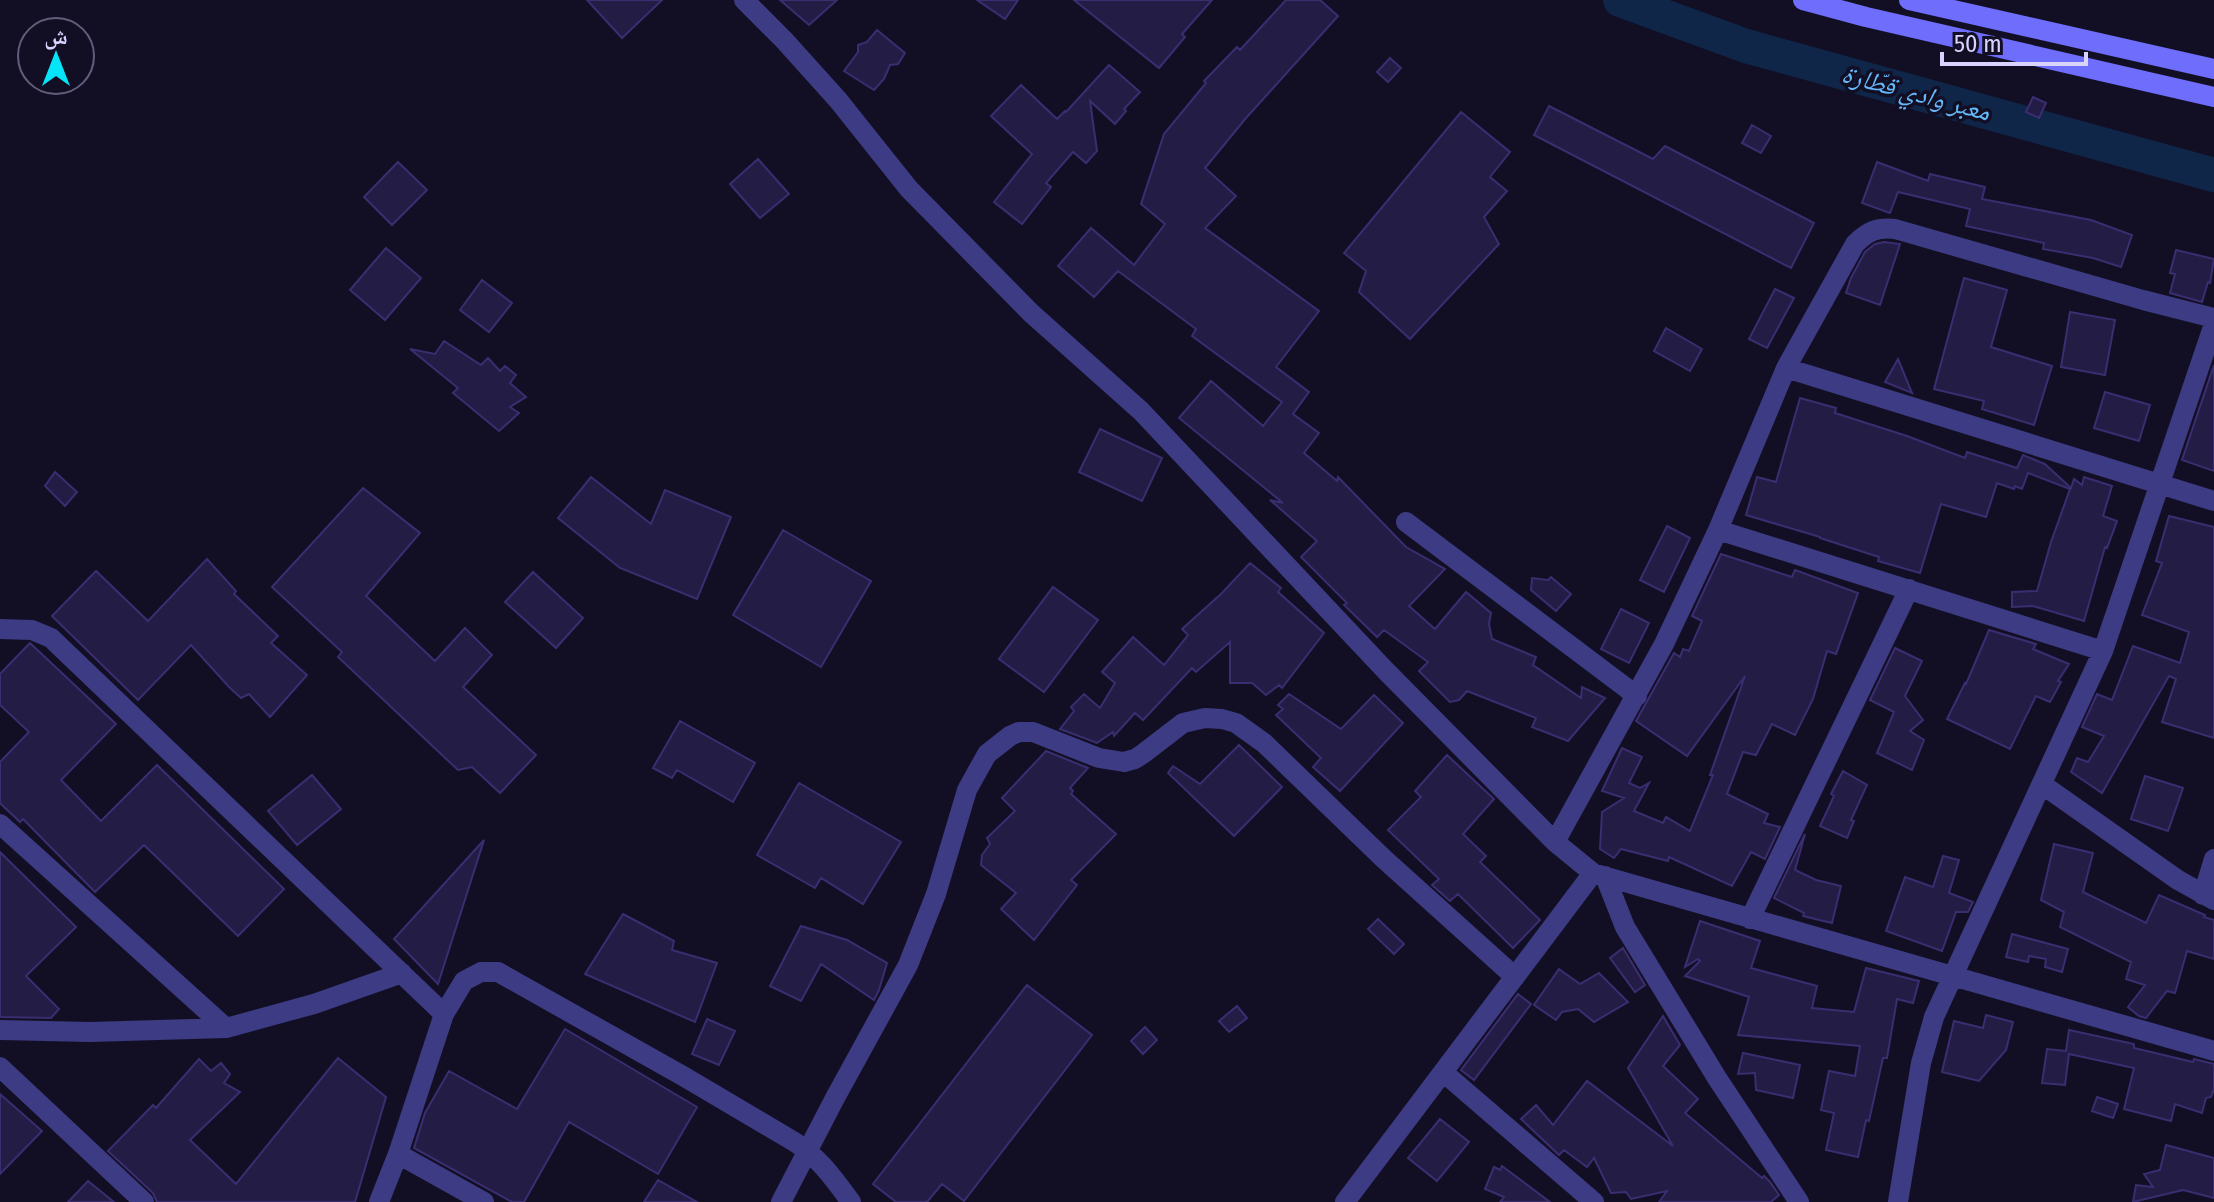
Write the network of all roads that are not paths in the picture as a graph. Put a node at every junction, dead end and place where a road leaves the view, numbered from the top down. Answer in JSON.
{"nodes":[{"id":1,"x":744,"y":0,"type":"edge"},
{"id":2,"x":1803,"y":0,"type":"edge"},
{"id":3,"x":1909,"y":0,"type":"edge"},
{"id":4,"x":1877,"y":9,"type":"edge"},
{"id":5,"x":2170,"y":59,"type":"junction"},
{"id":6,"x":2214,"y":69,"type":"edge"},
{"id":7,"x":2163,"y":85,"type":"junction"},
{"id":8,"x":2214,"y":97,"type":"edge"},
{"id":9,"x":2214,"y":318,"type":"edge"},
{"id":10,"x":2214,"y":324,"type":"edge"},
{"id":11,"x":1786,"y":368,"type":"junction"},
{"id":12,"x":2159,"y":485,"type":"junction"},
{"id":13,"x":2214,"y":501,"type":"edge"},
{"id":14,"x":1406,"y":522,"type":"dead end"},
{"id":15,"x":1718,"y":530,"type":"junction"},
{"id":16,"x":1909,"y":589,"type":"junction"},
{"id":17,"x":0,"y":629,"type":"edge"},
{"id":18,"x":2103,"y":651,"type":"junction"},
{"id":19,"x":1637,"y":696,"type":"junction"},
{"id":20,"x":2043,"y":785,"type":"junction"},
{"id":21,"x":0,"y":824,"type":"edge"},
{"id":22,"x":1555,"y":842,"type":"junction"},
{"id":23,"x":2214,"y":859,"type":"edge"},
{"id":24,"x":1599,"y":875,"type":"junction"},
{"id":25,"x":2208,"y":898,"type":"edge"},
{"id":26,"x":1750,"y":919,"type":"junction"},
{"id":27,"x":402,"y":973,"type":"junction"},
{"id":28,"x":1515,"y":977,"type":"junction"},
{"id":29,"x":1953,"y":977,"type":"junction"},
{"id":30,"x":444,"y":1014,"type":"junction"},
{"id":31,"x":226,"y":1028,"type":"junction"},
{"id":32,"x":0,"y":1030,"type":"edge"},
{"id":33,"x":2214,"y":1051,"type":"edge"},
{"id":34,"x":0,"y":1067,"type":"edge"},
{"id":35,"x":1443,"y":1072,"type":"junction"},
{"id":36,"x":808,"y":1150,"type":"junction"},
{"id":37,"x":398,"y":1154,"type":"junction"},
{"id":38,"x":144,"y":1202,"type":"edge"},
{"id":39,"x":379,"y":1202,"type":"edge"},
{"id":40,"x":484,"y":1202,"type":"edge"},
{"id":41,"x":781,"y":1202,"type":"edge"},
{"id":42,"x":851,"y":1202,"type":"edge"},
{"id":43,"x":1345,"y":1202,"type":"edge"},
{"id":44,"x":1594,"y":1202,"type":"edge"},
{"id":45,"x":1799,"y":1202,"type":"edge"},
{"id":46,"x":1898,"y":1202,"type":"edge"}],
"edges":[{"from":1,"to":22,"type":"street"},
{"from":2,"to":4,"type":"main road"},
{"from":3,"to":5,"type":"main road"},
{"from":4,"to":7,"type":"main road"},
{"from":5,"to":6,"type":"main road"},
{"from":5,"to":7,"type":"main road"},
{"from":7,"to":8,"type":"main road"},
{"from":9,"to":11,"type":"street"},
{"from":10,"to":12,"type":"street"},
{"from":11,"to":12,"type":"street"},
{"from":11,"to":15,"type":"street"},
{"from":12,"to":13,"type":"street"},
{"from":12,"to":18,"type":"street"},
{"from":14,"to":19,"type":"street"},
{"from":15,"to":16,"type":"street"},
{"from":15,"to":19,"type":"street"},
{"from":16,"to":18,"type":"street"},
{"from":16,"to":26,"type":"street"},
{"from":17,"to":27,"type":"street"},
{"from":18,"to":20,"type":"street"},
{"from":19,"to":22,"type":"street"},
{"from":20,"to":25,"type":"street"},
{"from":20,"to":29,"type":"street"},
{"from":21,"to":31,"type":"street"},
{"from":22,"to":24,"type":"street"},
{"from":23,"to":25,"type":"street"},
{"from":24,"to":26,"type":"street"},
{"from":24,"to":28,"type":"street"},
{"from":24,"to":45,"type":"street"},
{"from":26,"to":29,"type":"street"},
{"from":27,"to":30,"type":"street"},
{"from":27,"to":31,"type":"street"},
{"from":28,"to":35,"type":"street"},
{"from":28,"to":36,"type":"street"},
{"from":29,"to":33,"type":"street"},
{"from":29,"to":46,"type":"street"},
{"from":30,"to":36,"type":"street"},
{"from":30,"to":37,"type":"street"},
{"from":31,"to":32,"type":"street"},
{"from":34,"to":38,"type":"street"},
{"from":35,"to":43,"type":"street"},
{"from":35,"to":44,"type":"street"},
{"from":36,"to":41,"type":"street"},
{"from":36,"to":42,"type":"street"},
{"from":37,"to":39,"type":"street"},
{"from":37,"to":40,"type":"street"}]}
